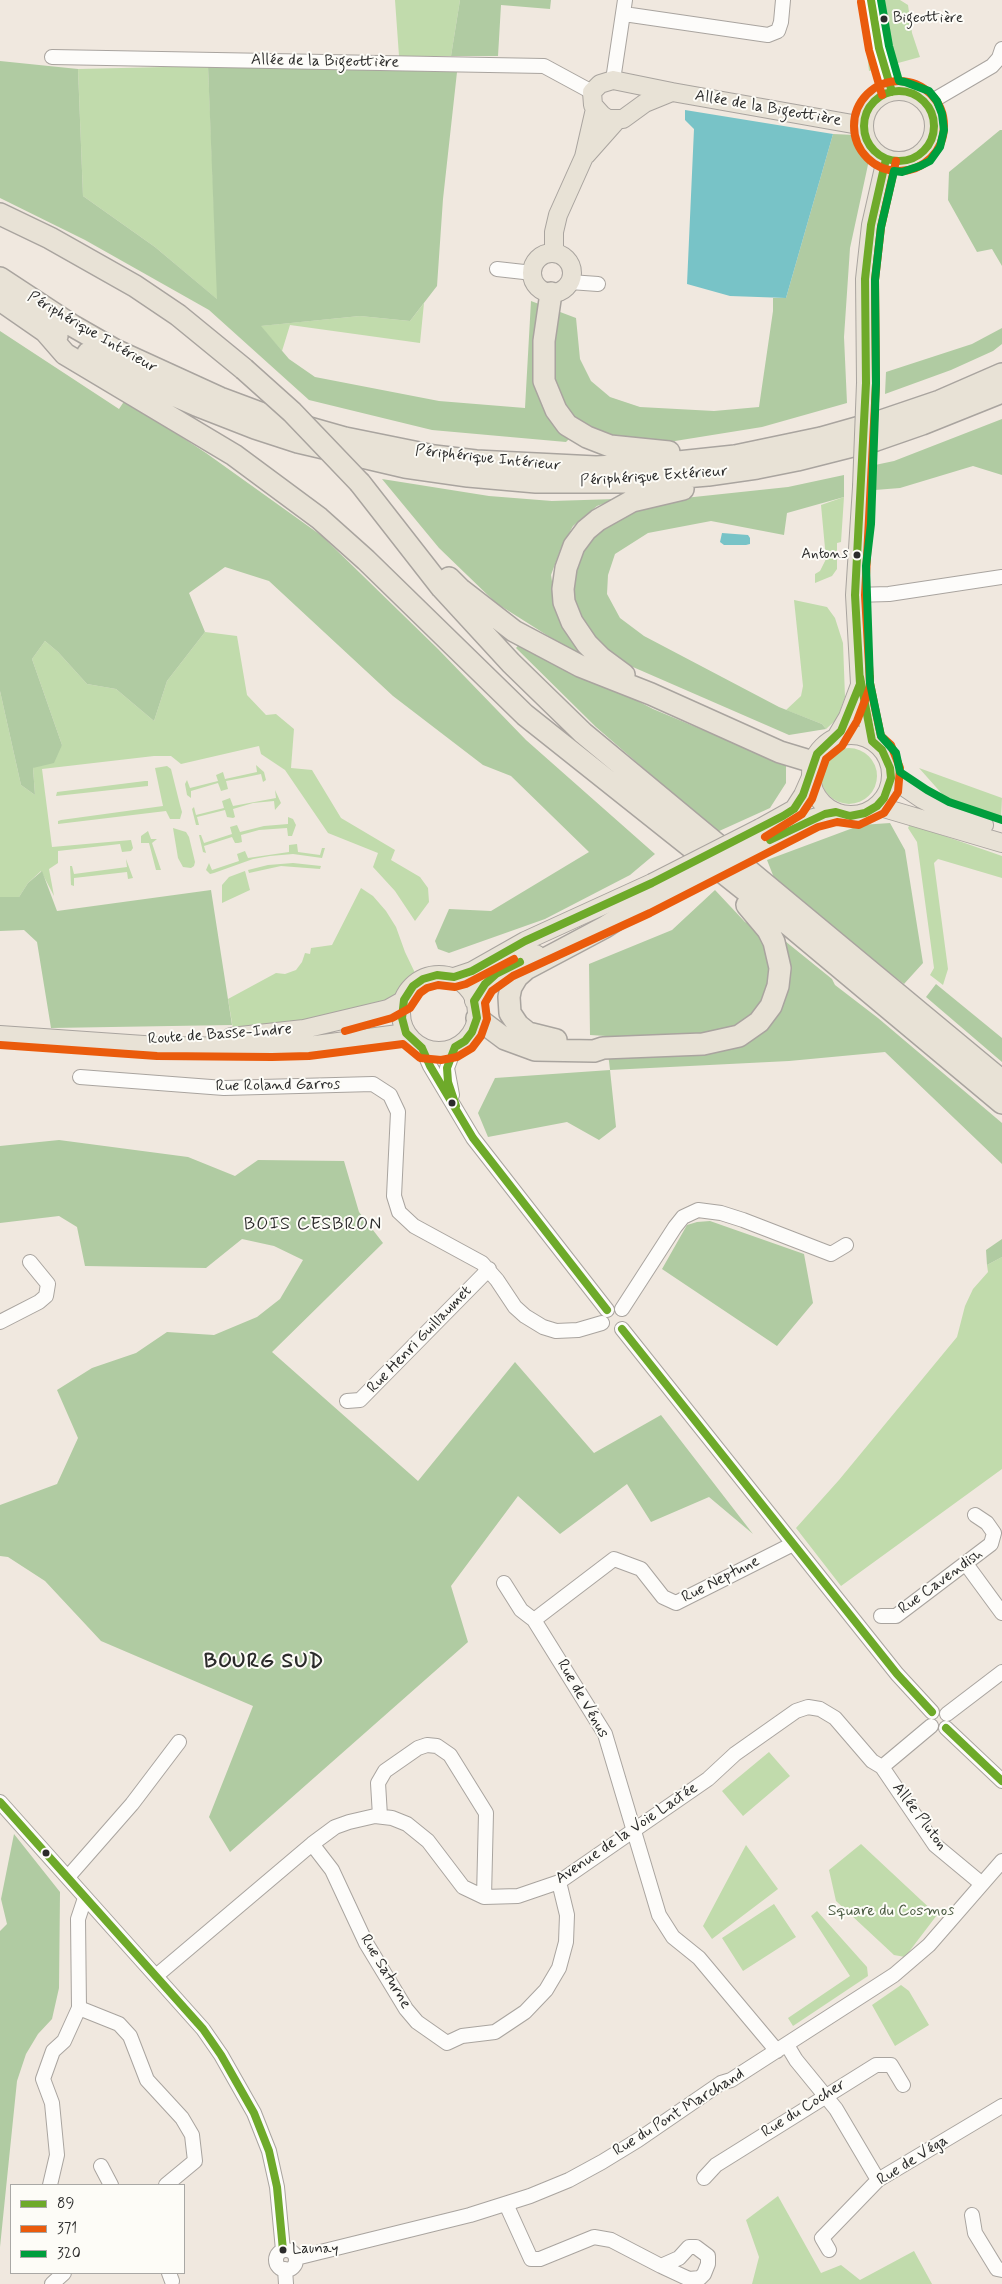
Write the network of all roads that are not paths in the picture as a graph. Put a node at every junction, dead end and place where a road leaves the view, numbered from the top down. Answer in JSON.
{"nodes":[{"id":1,"x":625,"y":0,"type":"edge"},
{"id":2,"x":783,"y":0,"type":"edge"},
{"id":3,"x":871,"y":0,"type":"edge"},
{"id":4,"x":624,"y":14,"type":"junction"},
{"id":5,"x":1002,"y":48,"type":"edge"},
{"id":6,"x":52,"y":57,"type":"dead end"},
{"id":7,"x":613,"y":80,"type":"junction"},
{"id":8,"x":672,"y":92,"type":"junction"},
{"id":9,"x":892,"y":92,"type":"junction"},
{"id":10,"x":594,"y":100,"type":"junction"},
{"id":11,"x":928,"y":106,"type":"junction"},
{"id":12,"x":617,"y":120,"type":"junction"},
{"id":13,"x":864,"y":126,"type":"junction"},
{"id":14,"x":584,"y":157,"type":"junction"},
{"id":15,"x":886,"y":159,"type":"junction"},
{"id":16,"x":0,"y":214,"type":"edge"},
{"id":17,"x":554,"y":253,"type":"junction"},
{"id":18,"x":497,"y":269,"type":"dead end"},
{"id":19,"x":532,"y":273,"type":"junction"},
{"id":20,"x":0,"y":278,"type":"edge"},
{"id":21,"x":570,"y":282,"type":"junction"},
{"id":22,"x":598,"y":284,"type":"dead end"},
{"id":23,"x":551,"y":293,"type":"junction"},
{"id":24,"x":0,"y":300,"type":"edge"},
{"id":25,"x":45,"y":331,"type":"junction"},
{"id":26,"x":1002,"y":374,"type":"edge"},
{"id":27,"x":1002,"y":392,"type":"edge"},
{"id":28,"x":700,"y":460,"type":"junction"},
{"id":29,"x":785,"y":463,"type":"junction"},
{"id":30,"x":360,"y":483,"type":"junction"},
{"id":31,"x":1002,"y":577,"type":"edge"},
{"id":32,"x":856,"y":595,"type":"junction"},
{"id":33,"x":860,"y":684,"type":"junction"},
{"id":34,"x":651,"y":694,"type":"junction"},
{"id":35,"x":835,"y":739,"type":"junction"},
{"id":36,"x":872,"y":741,"type":"junction"},
{"id":37,"x":812,"y":769,"type":"junction"},
{"id":38,"x":891,"y":778,"type":"junction"},
{"id":39,"x":878,"y":806,"type":"junction"},
{"id":40,"x":836,"y":812,"type":"junction"},
{"id":41,"x":1002,"y":831,"type":"edge"},
{"id":42,"x":766,"y":833,"type":"junction"},
{"id":43,"x":1002,"y":843,"type":"edge"},
{"id":44,"x":709,"y":862,"type":"junction"},
{"id":45,"x":656,"y":889,"type":"junction"},
{"id":46,"x":630,"y":911,"type":"junction"},
{"id":47,"x":454,"y":977,"type":"junction"},
{"id":48,"x":404,"y":1000,"type":"junction"},
{"id":49,"x":476,"y":1010,"type":"junction"},
{"id":50,"x":406,"y":1032,"type":"junction"},
{"id":51,"x":0,"y":1035,"type":"edge"},
{"id":52,"x":121,"y":1042,"type":"junction"},
{"id":53,"x":455,"y":1047,"type":"junction"},
{"id":54,"x":422,"y":1048,"type":"junction"},
{"id":55,"x":603,"y":1048,"type":"junction"},
{"id":56,"x":80,"y":1077,"type":"dead end"},
{"id":57,"x":1002,"y":1080,"type":"edge"},
{"id":58,"x":1002,"y":1103,"type":"edge"},
{"id":59,"x":456,"y":1110,"type":"junction"},
{"id":60,"x":846,"y":1245,"type":"dead end"},
{"id":61,"x":30,"y":1262,"type":"dead end"},
{"id":62,"x":489,"y":1269,"type":"junction"},
{"id":63,"x":622,"y":1309,"type":"junction"},
{"id":64,"x":605,"y":1316,"type":"junction"},
{"id":65,"x":0,"y":1322,"type":"edge"},
{"id":66,"x":622,"y":1329,"type":"junction"},
{"id":67,"x":347,"y":1401,"type":"dead end"},
{"id":68,"x":975,"y":1515,"type":"dead end"},
{"id":69,"x":793,"y":1544,"type":"junction"},
{"id":70,"x":966,"y":1564,"type":"junction"},
{"id":71,"x":504,"y":1583,"type":"dead end"},
{"id":72,"x":1002,"y":1613,"type":"edge"},
{"id":73,"x":881,"y":1616,"type":"dead end"},
{"id":74,"x":534,"y":1620,"type":"junction"},
{"id":75,"x":1002,"y":1672,"type":"edge"},
{"id":76,"x":948,"y":1714,"type":"junction"},
{"id":77,"x":932,"y":1719,"type":"junction"},
{"id":78,"x":946,"y":1728,"type":"junction"},
{"id":79,"x":179,"y":1742,"type":"dead end"},
{"id":80,"x":882,"y":1767,"type":"junction"},
{"id":81,"x":1002,"y":1781,"type":"edge"},
{"id":82,"x":2,"y":1808,"type":"edge"},
{"id":83,"x":380,"y":1816,"type":"junction"},
{"id":84,"x":633,"y":1832,"type":"junction"},
{"id":85,"x":312,"y":1844,"type":"junction"},
{"id":86,"x":1002,"y":1861,"type":"edge"},
{"id":87,"x":68,"y":1877,"type":"junction"},
{"id":88,"x":559,"y":1882,"type":"junction"},
{"id":89,"x":982,"y":1884,"type":"junction"},
{"id":90,"x":85,"y":1898,"type":"junction"},
{"id":91,"x":484,"y":1898,"type":"junction"},
{"id":92,"x":156,"y":1976,"type":"junction"},
{"id":93,"x":79,"y":2008,"type":"junction"},
{"id":94,"x":782,"y":2048,"type":"junction"},
{"id":95,"x":903,"y":2085,"type":"dead end"},
{"id":96,"x":826,"y":2095,"type":"junction"},
{"id":97,"x":1002,"y":2106,"type":"edge"},
{"id":98,"x":101,"y":2166,"type":"dead end"},
{"id":99,"x":704,"y":2178,"type":"dead end"},
{"id":100,"x":878,"y":2180,"type":"junction"},
{"id":101,"x":50,"y":2184,"type":"edge"},
{"id":102,"x":110,"y":2184,"type":"edge"},
{"id":103,"x":167,"y":2184,"type":"edge"},
{"id":104,"x":506,"y":2204,"type":"junction"},
{"id":105,"x":972,"y":2215,"type":"dead end"},
{"id":106,"x":283,"y":2250,"type":"junction"},
{"id":107,"x":829,"y":2250,"type":"dead end"},
{"id":108,"x":296,"y":2258,"type":"junction"},
{"id":109,"x":661,"y":2266,"type":"dead end"},
{"id":110,"x":285,"y":2269,"type":"junction"},
{"id":111,"x":1002,"y":2270,"type":"edge"},
{"id":112,"x":63,"y":2274,"type":"edge"},
{"id":113,"x":52,"y":2284,"type":"edge"},
{"id":114,"x":286,"y":2284,"type":"edge"}],
"edges":[{"from":1,"to":4,"type":"street"},
{"from":2,"to":4,"type":"street"},
{"from":3,"to":9,"type":"street"},
{"from":4,"to":7,"type":"street"},
{"from":5,"to":11,"type":"street"},
{"from":6,"to":10,"type":"street","name":"Allée de la Bigeottière"},
{"from":7,"to":8,"type":"main road","name":"Allée de la Bigeottière"},
{"from":7,"to":10,"type":"main road"},
{"from":8,"to":12,"type":"main road"},
{"from":8,"to":13,"type":"main road","name":"Allée de la Bigeottière"},
{"from":9,"to":11,"type":"main road"},
{"from":9,"to":13,"type":"main road"},
{"from":10,"to":12,"type":"main road"},
{"from":10,"to":14,"type":"main road"},
{"from":11,"to":15,"type":"main road"},
{"from":12,"to":14,"type":"main road"},
{"from":13,"to":15,"type":"main road"},
{"from":14,"to":17,"type":"main road"},
{"from":15,"to":32,"type":"main road","bridge":true},
{"from":16,"to":30,"type":"highway","bridge":true},
{"from":17,"to":19,"type":"main road"},
{"from":17,"to":21,"type":"main road"},
{"from":18,"to":19,"type":"street"},
{"from":19,"to":23,"type":"main road"},
{"from":20,"to":28,"type":"highway","name":"Périphérique Intérieur"},
{"from":21,"to":22,"type":"street"},
{"from":21,"to":23,"type":"main road"},
{"from":23,"to":28,"type":"highway"},
{"from":24,"to":25,"type":"highway","name":"Périphérique Extérieur"},
{"from":25,"to":29,"type":"highway","name":"Périphérique Extérieur"},
{"from":25,"to":44,"type":"highway"},
{"from":26,"to":28,"type":"highway","name":"Périphérique Intérieur"},
{"from":27,"to":29,"type":"highway","name":"Périphérique Extérieur"},
{"from":29,"to":34,"type":"highway"},
{"from":30,"to":34,"type":"highway"},
{"from":30,"to":57,"type":"highway"},
{"from":31,"to":32,"type":"street"},
{"from":32,"to":33,"type":"main road"},
{"from":33,"to":35,"type":"main road"},
{"from":33,"to":36,"type":"main road"},
{"from":34,"to":37,"type":"highway"},
{"from":35,"to":36,"type":"main road"},
{"from":35,"to":37,"type":"main road"},
{"from":36,"to":38,"type":"main road"},
{"from":37,"to":40,"type":"main road"},
{"from":37,"to":42,"type":"main road"},
{"from":38,"to":39,"type":"main road"},
{"from":38,"to":41,"type":"main road"},
{"from":39,"to":40,"type":"main road"},
{"from":39,"to":43,"type":"main road"},
{"from":40,"to":42,"type":"main road"},
{"from":42,"to":45,"type":"main road","bridge":true},
{"from":44,"to":55,"type":"highway"},
{"from":44,"to":58,"type":"highway"},
{"from":45,"to":46,"type":"main road"},
{"from":45,"to":47,"type":"main road"},
{"from":46,"to":49,"type":"main road"},
{"from":46,"to":55,"type":"highway"},
{"from":47,"to":48,"type":"main road"},
{"from":47,"to":49,"type":"main road"},
{"from":48,"to":50,"type":"main road"},
{"from":48,"to":52,"type":"main road","name":"Route de Basse-Indre"},
{"from":49,"to":53,"type":"main road"},
{"from":49,"to":55,"type":"highway"},
{"from":50,"to":52,"type":"main road","name":"Route de Basse-Indre"},
{"from":50,"to":54,"type":"main road"},
{"from":51,"to":52,"type":"main road","name":"Route de Basse-Indre"},
{"from":53,"to":54,"type":"main road"},
{"from":53,"to":59,"type":"street"},
{"from":54,"to":59,"type":"street"},
{"from":56,"to":62,"type":"street","name":"Rue Roland Garros"},
{"from":59,"to":64,"type":"street"},
{"from":60,"to":63,"type":"street"},
{"from":61,"to":65,"type":"street"},
{"from":62,"to":64,"type":"street","name":"Rue Roland Garros"},
{"from":62,"to":67,"type":"street","name":"Rue Henri Guillaumet"},
{"from":63,"to":64,"type":"street"},
{"from":63,"to":66,"type":"street"},
{"from":64,"to":66,"type":"street"},
{"from":66,"to":69,"type":"street"},
{"from":68,"to":70,"type":"street","name":"Rue Cavendish"},
{"from":69,"to":74,"type":"street","name":"Rue Neptune"},
{"from":69,"to":77,"type":"street"},
{"from":70,"to":72,"type":"street"},
{"from":70,"to":73,"type":"street","name":"Rue Cavendish"},
{"from":71,"to":74,"type":"street","name":"Rue de Vénus"},
{"from":74,"to":84,"type":"street","name":"Rue de Vénus"},
{"from":75,"to":76,"type":"street"},
{"from":76,"to":77,"type":"street"},
{"from":76,"to":78,"type":"street"},
{"from":77,"to":78,"type":"street"},
{"from":77,"to":80,"type":"street"},
{"from":78,"to":81,"type":"street"},
{"from":79,"to":87,"type":"street"},
{"from":80,"to":84,"type":"street","name":"Avenue de la Voie Lactée"},
{"from":80,"to":89,"type":"street","name":"Allée Pluton"},
{"from":82,"to":87,"type":"street"},
{"from":83,"to":85,"type":"street"},
{"from":83,"to":91,"type":"street"},
{"from":83,"to":91,"type":"street"},
{"from":84,"to":88,"type":"street","name":"Avenue de la Voie Lactée"},
{"from":84,"to":94,"type":"street","name":"Rue de Vénus"},
{"from":85,"to":88,"type":"street","name":"Rue Saturne"},
{"from":85,"to":92,"type":"street"},
{"from":86,"to":89,"type":"street","name":"Rue du Pont Marchand"},
{"from":87,"to":90,"type":"street"},
{"from":88,"to":91,"type":"street","name":"Avenue de la Voie Lactée"},
{"from":89,"to":94,"type":"street","name":"Rue du Pont Marchand"},
{"from":90,"to":92,"type":"street"},
{"from":90,"to":93,"type":"street"},
{"from":92,"to":106,"type":"street"},
{"from":93,"to":101,"type":"street"},
{"from":93,"to":103,"type":"street"},
{"from":94,"to":96,"type":"street","name":"Rue de Vénus"},
{"from":94,"to":104,"type":"street","name":"Rue du Pont Marchand"},
{"from":95,"to":96,"type":"street","name":"Rue du Cocher"},
{"from":96,"to":99,"type":"street","name":"Rue du Cocher"},
{"from":96,"to":100,"type":"street","name":"Rue de Vénus"},
{"from":97,"to":100,"type":"street","name":"Rue de Véga"},
{"from":98,"to":102,"type":"street"},
{"from":100,"to":107,"type":"street","name":"Rue de Véga"},
{"from":104,"to":108,"type":"street","name":"Rue du Pont Marchand"},
{"from":104,"to":109,"type":"street"},
{"from":105,"to":111,"type":"street"},
{"from":106,"to":108,"type":"street"},
{"from":106,"to":110,"type":"street"},
{"from":108,"to":110,"type":"street"},
{"from":110,"to":114,"type":"street"},
{"from":112,"to":113,"type":"street"}]}
